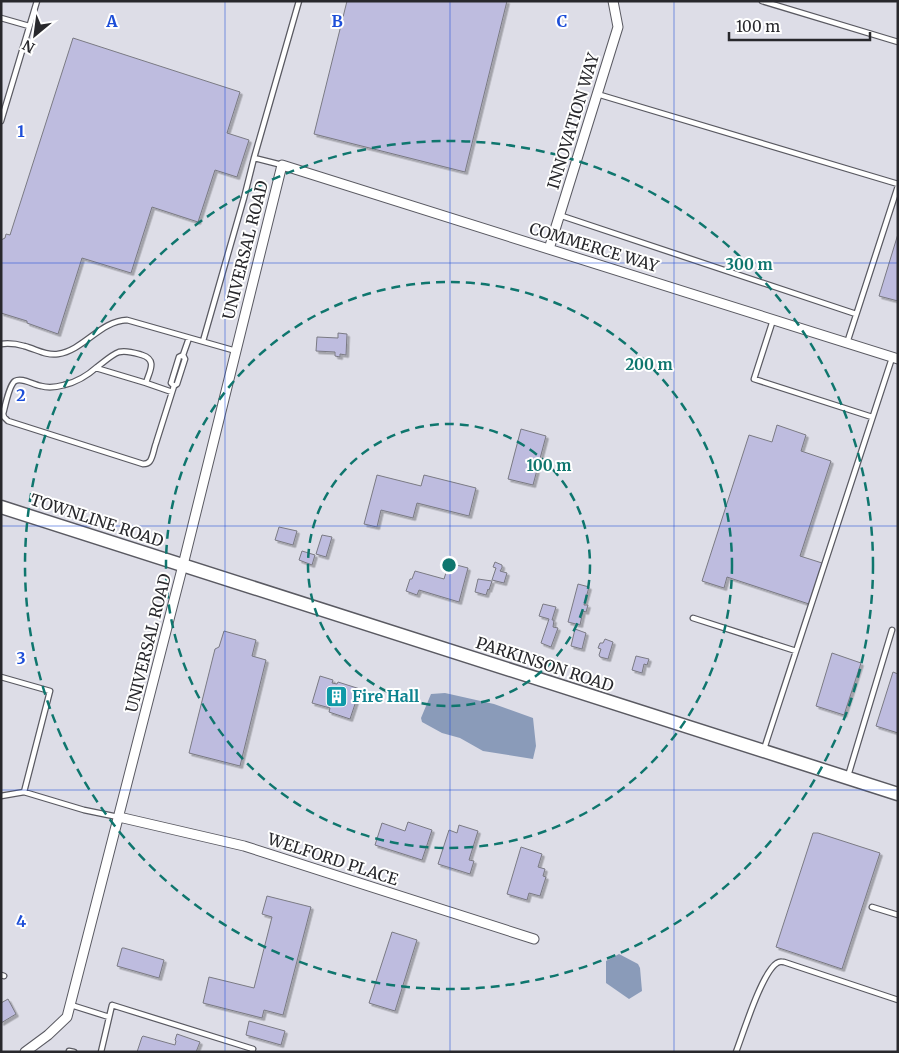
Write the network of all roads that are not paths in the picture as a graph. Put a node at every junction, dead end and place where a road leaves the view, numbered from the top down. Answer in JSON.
{"nodes":[{"id":1,"x":37,"y":1,"type":"edge"},
{"id":2,"x":299,"y":1,"type":"edge"},
{"id":3,"x":613,"y":1,"type":"edge"},
{"id":4,"x":762,"y":1,"type":"edge"},
{"id":5,"x":1,"y":18,"type":"edge"},
{"id":6,"x":29,"y":26,"type":"junction"},
{"id":7,"x":898,"y":42,"type":"edge"},
{"id":8,"x":597,"y":94,"type":"junction"},
{"id":9,"x":1,"y":121,"type":"edge"},
{"id":10,"x":254,"y":158,"type":"junction"},
{"id":11,"x":282,"y":165,"type":"junction"},
{"id":12,"x":898,"y":185,"type":"edge"},
{"id":13,"x":560,"y":215,"type":"junction"},
{"id":14,"x":549,"y":249,"type":"junction"},
{"id":15,"x":856,"y":314,"type":"junction"},
{"id":16,"x":774,"y":320,"type":"junction"},
{"id":17,"x":189,"y":338,"type":"junction"},
{"id":18,"x":203,"y":341,"type":"junction"},
{"id":19,"x":847,"y":342,"type":"junction"},
{"id":20,"x":1,"y":344,"type":"edge"},
{"id":21,"x":236,"y":351,"type":"junction"},
{"id":22,"x":895,"y":358,"type":"edge"},
{"id":23,"x":96,"y":368,"type":"junction"},
{"id":24,"x":146,"y":383,"type":"junction"},
{"id":25,"x":172,"y":392,"type":"junction"},
{"id":26,"x":872,"y":417,"type":"junction"},
{"id":27,"x":1,"y":507,"type":"edge"},
{"id":28,"x":183,"y":565,"type":"junction"},
{"id":29,"x":694,"y":618,"type":"dead end"},
{"id":30,"x":892,"y":630,"type":"dead end"},
{"id":31,"x":796,"y":651,"type":"junction"},
{"id":32,"x":1,"y":677,"type":"edge"},
{"id":33,"x":763,"y":751,"type":"junction"},
{"id":34,"x":848,"y":778,"type":"junction"},
{"id":35,"x":24,"y":792,"type":"junction"},
{"id":36,"x":898,"y":794,"type":"edge"},
{"id":37,"x":1,"y":796,"type":"edge"},
{"id":38,"x":119,"y":817,"type":"junction"},
{"id":39,"x":872,"y":907,"type":"dead end"},
{"id":40,"x":898,"y":915,"type":"edge"},
{"id":41,"x":534,"y":939,"type":"dead end"},
{"id":42,"x":898,"y":1000,"type":"edge"},
{"id":43,"x":70,"y":1005,"type":"junction"},
{"id":44,"x":108,"y":1017,"type":"junction"},
{"id":45,"x":25,"y":1052,"type":"edge"},
{"id":46,"x":100,"y":1052,"type":"edge"},
{"id":47,"x":252,"y":1052,"type":"edge"},
{"id":48,"x":736,"y":1052,"type":"edge"}],
"edges":[{"from":1,"to":6,"type":"lane"},
{"from":2,"to":10,"type":"lane"},
{"from":3,"to":8,"type":"street","name":"INNOVATION WAY"},
{"from":4,"to":7,"type":"lane"},
{"from":5,"to":6,"type":"lane"},
{"from":6,"to":9,"type":"lane"},
{"from":8,"to":12,"type":"lane"},
{"from":8,"to":13,"type":"street","name":"INNOVATION WAY"},
{"from":10,"to":11,"type":"lane"},
{"from":10,"to":18,"type":"lane"},
{"from":11,"to":14,"type":"street","name":"COMMERCE WAY"},
{"from":11,"to":21,"type":"street","name":"UNIVERSAL ROAD"},
{"from":12,"to":15,"type":"lane"},
{"from":13,"to":14,"type":"street","name":"INNOVATION WAY"},
{"from":13,"to":15,"type":"lane"},
{"from":14,"to":16,"type":"street","name":"COMMERCE WAY"},
{"from":15,"to":19,"type":"lane"},
{"from":16,"to":19,"type":"street","name":"COMMERCE WAY"},
{"from":16,"to":26,"type":"lane"},
{"from":17,"to":18,"type":"lane"},
{"from":17,"to":20,"type":"lane"},
{"from":17,"to":25,"type":"lane"},
{"from":18,"to":21,"type":"lane"},
{"from":19,"to":22,"type":"street","name":"COMMERCE WAY"},
{"from":21,"to":28,"type":"street","name":"UNIVERSAL ROAD"},
{"from":22,"to":26,"type":"lane"},
{"from":23,"to":24,"type":"lane"},
{"from":23,"to":24,"type":"lane"},
{"from":23,"to":25,"type":"lane"},
{"from":24,"to":25,"type":"lane"},
{"from":26,"to":31,"type":"lane"},
{"from":27,"to":28,"type":"main road","name":"TOWNLINE ROAD"},
{"from":28,"to":33,"type":"main road","name":"PARKINSON ROAD"},
{"from":28,"to":38,"type":"street","name":"UNIVERSAL ROAD"},
{"from":29,"to":31,"type":"lane"},
{"from":30,"to":34,"type":"lane"},
{"from":31,"to":33,"type":"lane"},
{"from":32,"to":35,"type":"lane"},
{"from":33,"to":34,"type":"main road","name":"PARKINSON ROAD"},
{"from":34,"to":36,"type":"main road","name":"PARKINSON ROAD"},
{"from":35,"to":37,"type":"lane"},
{"from":35,"to":38,"type":"lane"},
{"from":38,"to":41,"type":"street","name":"WELFORD PLACE"},
{"from":38,"to":43,"type":"street","name":"UNIVERSAL ROAD"},
{"from":39,"to":40,"type":"lane"},
{"from":42,"to":48,"type":"lane"},
{"from":43,"to":44,"type":"lane"},
{"from":43,"to":45,"type":"street","name":"UNIVERSAL ROAD"},
{"from":44,"to":46,"type":"lane"},
{"from":44,"to":47,"type":"lane"}]}
